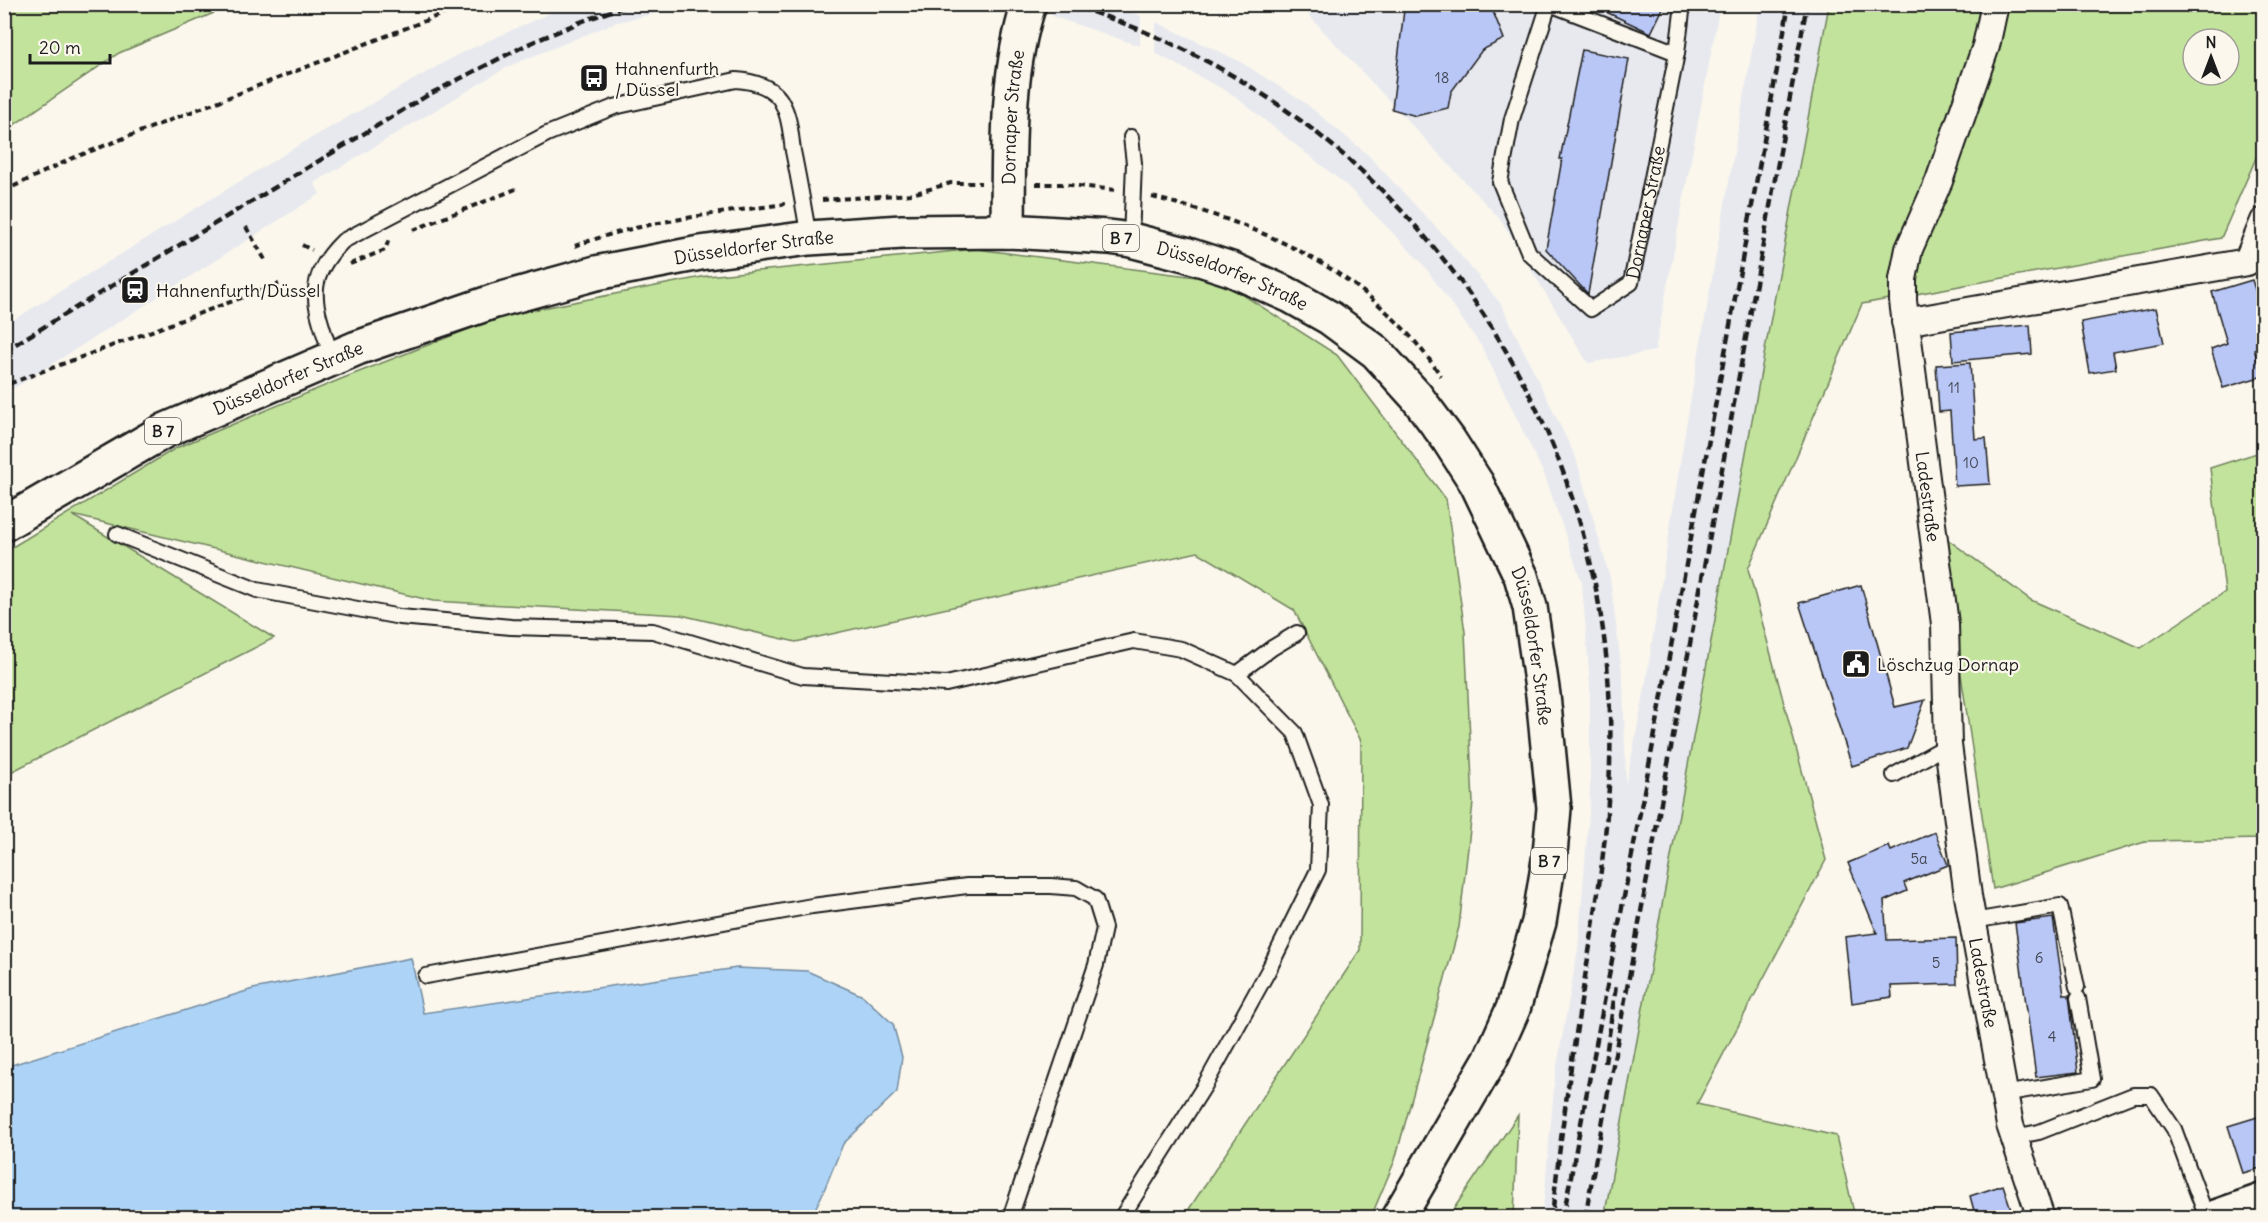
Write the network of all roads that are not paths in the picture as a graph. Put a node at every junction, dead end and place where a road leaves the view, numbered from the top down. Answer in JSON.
{"nodes":[{"id":1,"x":1549,"y":4,"type":"edge"},
{"id":2,"x":1683,"y":4,"type":"edge"},
{"id":3,"x":1995,"y":4,"type":"edge"},
{"id":4,"x":1026,"y":14,"type":"edge"},
{"id":5,"x":1677,"y":53,"type":"junction"},
{"id":6,"x":1131,"y":137,"type":"dead end"},
{"id":7,"x":2264,"y":221,"type":"edge"},
{"id":8,"x":1008,"y":231,"type":"junction"},
{"id":9,"x":809,"y":238,"type":"junction"},
{"id":10,"x":1131,"y":240,"type":"junction"},
{"id":11,"x":1905,"y":322,"type":"junction"},
{"id":12,"x":332,"y":358,"type":"junction"},
{"id":13,"x":4,"y":524,"type":"edge"},
{"id":14,"x":117,"y":534,"type":"dead end"},
{"id":15,"x":1297,"y":633,"type":"dead end"},
{"id":16,"x":1237,"y":674,"type":"junction"},
{"id":17,"x":1948,"y":745,"type":"junction"},
{"id":18,"x":1894,"y":775,"type":"dead end"},
{"id":19,"x":1973,"y":921,"type":"junction"},
{"id":20,"x":426,"y":976,"type":"dead end"},
{"id":21,"x":2003,"y":1094,"type":"junction"},
{"id":22,"x":2014,"y":1137,"type":"junction"},
{"id":23,"x":2264,"y":1200,"type":"edge"},
{"id":24,"x":1010,"y":1218,"type":"edge"},
{"id":25,"x":1121,"y":1218,"type":"edge"},
{"id":26,"x":1398,"y":1218,"type":"edge"},
{"id":27,"x":2041,"y":1218,"type":"edge"},
{"id":28,"x":2207,"y":1218,"type":"edge"},
{"id":29,"x":2213,"y":1218,"type":"edge"}],
"edges":[{"from":1,"to":5,"type":"lane"},
{"from":1,"to":5,"type":"lane","name":"Dornaper Straße"},
{"from":2,"to":5,"type":"lane","name":"Dornaper Straße"},
{"from":3,"to":11,"type":"street","name":"Ladestraße"},
{"from":4,"to":8,"type":"main road","name":"Dornaper Straße"},
{"from":6,"to":10,"type":"lane"},
{"from":7,"to":11,"type":"street"},
{"from":8,"to":9,"type":"main road","name":"Düsseldorfer Straße","number":"B 7"},
{"from":8,"to":10,"type":"main road","name":"Düsseldorfer Straße","number":"B 7"},
{"from":9,"to":12,"type":"main road","name":"Düsseldorfer Straße","number":"B 7"},
{"from":9,"to":12,"type":"lane"},
{"from":10,"to":26,"type":"main road","name":"Düsseldorfer Straße","number":"B 7"},
{"from":11,"to":17,"type":"street","name":"Ladestraße"},
{"from":12,"to":13,"type":"main road","name":"Düsseldorfer Straße","number":"B 7"},
{"from":14,"to":16,"type":"lane"},
{"from":15,"to":16,"type":"lane"},
{"from":16,"to":25,"type":"lane"},
{"from":17,"to":18,"type":"lane"},
{"from":17,"to":19,"type":"street","name":"Ladestraße"},
{"from":19,"to":21,"type":"street","name":"Ladestraße"},
{"from":19,"to":21,"type":"lane"},
{"from":20,"to":24,"type":"lane"},
{"from":21,"to":22,"type":"street","name":"Ladestraße"},
{"from":22,"to":27,"type":"street","name":"Ladestraße"},
{"from":22,"to":28,"type":"lane"},
{"from":23,"to":29,"type":"main road"}]}
